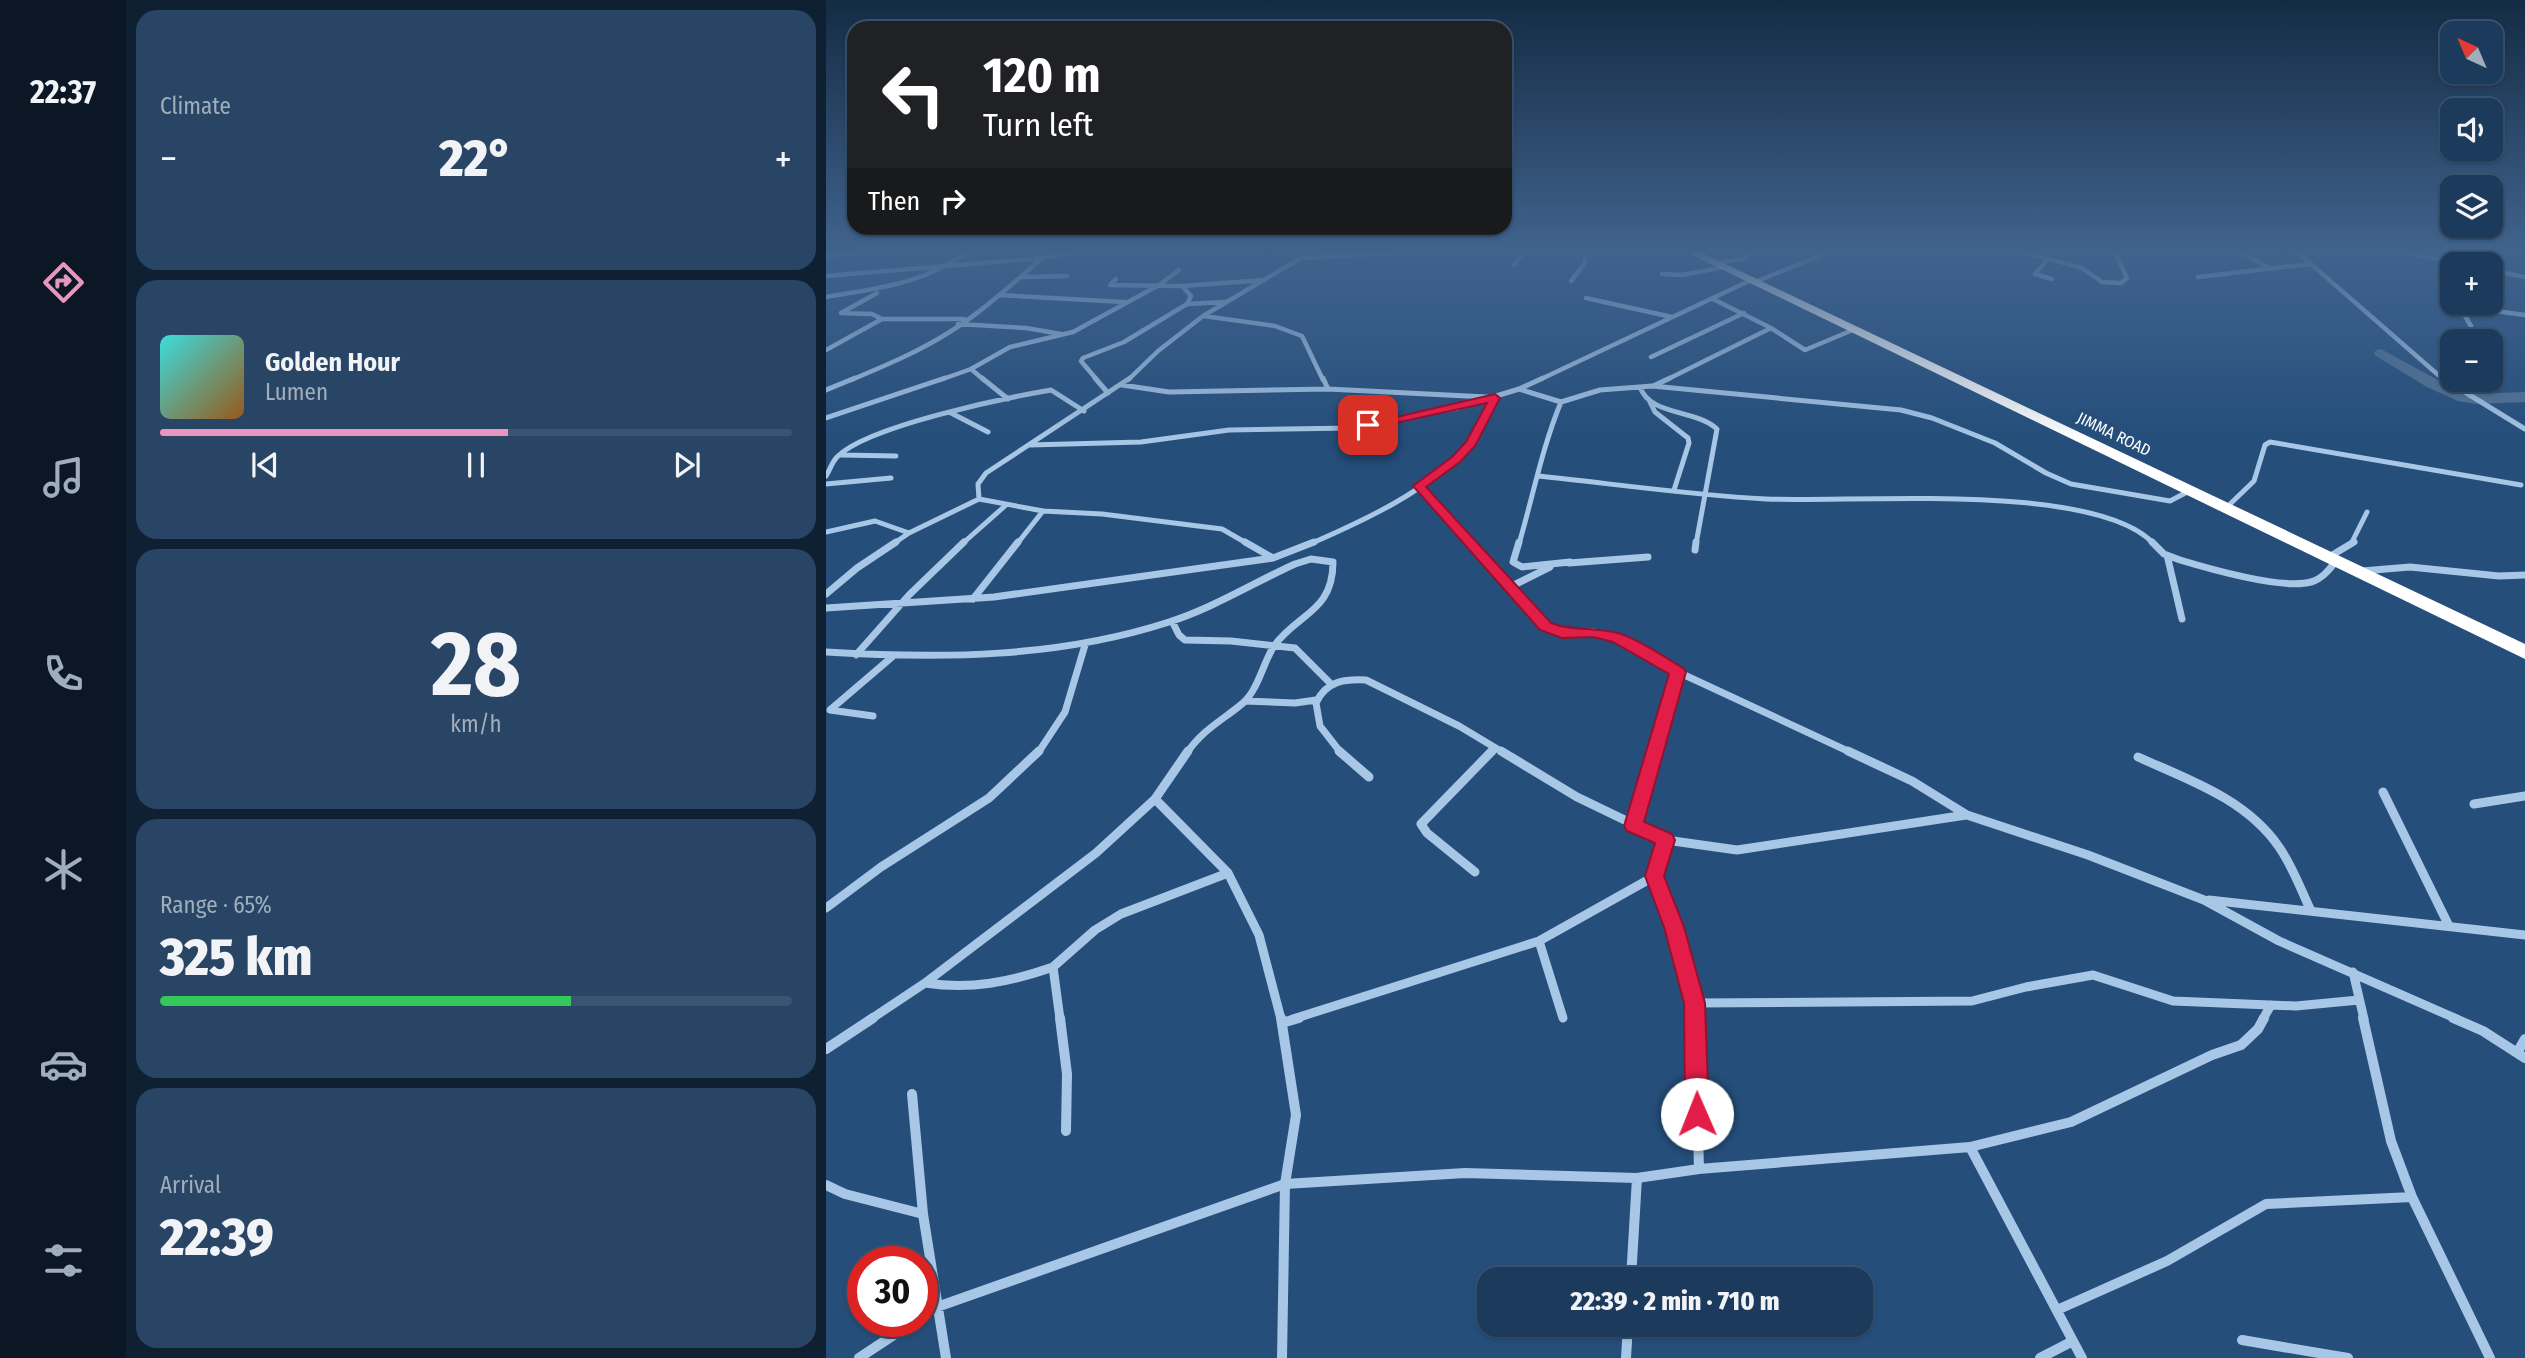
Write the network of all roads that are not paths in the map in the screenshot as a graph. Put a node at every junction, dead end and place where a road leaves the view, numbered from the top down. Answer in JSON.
{"nodes":[{"id":1,"x":853,"y":313,"type":"edge"},
{"id":2,"x":972,"y":313,"type":"edge"},
{"id":3,"x":1104,"y":313,"type":"edge"},
{"id":4,"x":1172,"y":313,"type":"edge"},
{"id":5,"x":1207,"y":313,"type":"edge"},
{"id":6,"x":1656,"y":313,"type":"edge"},
{"id":7,"x":1680,"y":313,"type":"edge"},
{"id":8,"x":1744,"y":313,"type":"joint"},
{"id":9,"x":1822,"y":313,"type":"edge"},
{"id":10,"x":2367,"y":313,"type":"edge"},
{"id":11,"x":2463,"y":313,"type":"edge"},
{"id":12,"x":1203,"y":316,"type":"junction"},
{"id":13,"x":1672,"y":317,"type":"junction"},
{"id":14,"x":965,"y":318,"type":"junction"},
{"id":15,"x":882,"y":319,"type":"junction"},
{"id":16,"x":958,"y":324,"type":"junction"},
{"id":17,"x":2471,"y":326,"type":"dead end"},
{"id":18,"x":1771,"y":328,"type":"junction"},
{"id":19,"x":1855,"y":329,"type":"junction"},
{"id":20,"x":1065,"y":335,"type":"junction"},
{"id":21,"x":826,"y":350,"type":"edge"},
{"id":22,"x":1651,"y":357,"type":"dead end"},
{"id":23,"x":971,"y":369,"type":"junction"},
{"id":24,"x":1122,"y":385,"type":"junction"},
{"id":25,"x":1640,"y":387,"type":"junction"},
{"id":26,"x":1652,"y":387,"type":"junction"},
{"id":27,"x":1328,"y":389,"type":"junction"},
{"id":28,"x":1519,"y":389,"type":"junction"},
{"id":29,"x":826,"y":390,"type":"edge"},
{"id":30,"x":1108,"y":394,"type":"junction"},
{"id":31,"x":1495,"y":398,"type":"junction"},
{"id":32,"x":1008,"y":399,"type":"junction"},
{"id":33,"x":1561,"y":402,"type":"junction"},
{"id":34,"x":1650,"y":402,"type":"junction"},
{"id":35,"x":1084,"y":411,"type":"junction"},
{"id":36,"x":951,"y":413,"type":"junction"},
{"id":37,"x":826,"y":418,"type":"edge"},
{"id":38,"x":2525,"y":429,"type":"edge"},
{"id":39,"x":988,"y":432,"type":"dead end"},
{"id":40,"x":1030,"y":445,"type":"junction"},
{"id":41,"x":839,"y":455,"type":"junction"},
{"id":42,"x":896,"y":456,"type":"dead end"},
{"id":43,"x":1539,"y":476,"type":"junction"},
{"id":44,"x":826,"y":477,"type":"edge"},
{"id":45,"x":891,"y":478,"type":"dead end"},
{"id":46,"x":826,"y":484,"type":"edge"},
{"id":47,"x":2521,"y":485,"type":"dead end"},
{"id":48,"x":1419,"y":486,"type":"junction"},
{"id":49,"x":1674,"y":490,"type":"junction"},
{"id":50,"x":2191,"y":490,"type":"junction"},
{"id":51,"x":1705,"y":495,"type":"junction"},
{"id":52,"x":979,"y":499,"type":"junction"},
{"id":53,"x":1006,"y":505,"type":"junction"},
{"id":54,"x":2227,"y":507,"type":"junction"},
{"id":55,"x":1043,"y":511,"type":"junction"},
{"id":56,"x":2367,"y":512,"type":"dead end"},
{"id":57,"x":826,"y":532,"type":"edge"},
{"id":58,"x":909,"y":533,"type":"junction"},
{"id":59,"x":1695,"y":550,"type":"dead end"},
{"id":60,"x":2167,"y":555,"type":"junction"},
{"id":61,"x":1648,"y":557,"type":"dead end"},
{"id":62,"x":1273,"y":558,"type":"junction"},
{"id":63,"x":2332,"y":559,"type":"junction"},
{"id":64,"x":1570,"y":562,"type":"junction"},
{"id":65,"x":2357,"y":571,"type":"junction"},
{"id":66,"x":2525,"y":575,"type":"edge"},
{"id":67,"x":1510,"y":587,"type":"junction"},
{"id":68,"x":826,"y":594,"type":"edge"},
{"id":69,"x":973,"y":599,"type":"junction"},
{"id":70,"x":896,"y":607,"type":"junction"},
{"id":71,"x":826,"y":608,"type":"edge"},
{"id":72,"x":2182,"y":619,"type":"dead end"},
{"id":73,"x":1172,"y":621,"type":"junction"},
{"id":74,"x":1085,"y":645,"type":"junction"},
{"id":75,"x":1275,"y":645,"type":"junction"},
{"id":76,"x":826,"y":652,"type":"edge"},
{"id":77,"x":2525,"y":652,"type":"edge"},
{"id":78,"x":856,"y":654,"type":"junction"},
{"id":79,"x":892,"y":657,"type":"junction"},
{"id":80,"x":1678,"y":672,"type":"junction"},
{"id":81,"x":1330,"y":682,"type":"junction"},
{"id":82,"x":1316,"y":700,"type":"junction"},
{"id":83,"x":1245,"y":701,"type":"junction"},
{"id":84,"x":826,"y":703,"type":"edge"},
{"id":85,"x":837,"y":703,"type":"junction"},
{"id":86,"x":873,"y":716,"type":"dead end"},
{"id":87,"x":1495,"y":748,"type":"junction"},
{"id":88,"x":2138,"y":757,"type":"dead end"},
{"id":89,"x":1369,"y":777,"type":"dead end"},
{"id":90,"x":2383,"y":792,"type":"dead end"},
{"id":91,"x":2525,"y":796,"type":"edge"},
{"id":92,"x":1154,"y":799,"type":"junction"},
{"id":93,"x":2474,"y":804,"type":"dead end"},
{"id":94,"x":1967,"y":815,"type":"junction"},
{"id":95,"x":1633,"y":826,"type":"junction"},
{"id":96,"x":1666,"y":840,"type":"junction"},
{"id":97,"x":1475,"y":872,"type":"dead end"},
{"id":98,"x":1228,"y":873,"type":"junction"},
{"id":99,"x":1655,"y":876,"type":"junction"},
{"id":100,"x":2204,"y":900,"type":"junction"},
{"id":101,"x":826,"y":908,"type":"edge"},
{"id":102,"x":2311,"y":911,"type":"junction"},
{"id":103,"x":2448,"y":924,"type":"junction"},
{"id":104,"x":2525,"y":935,"type":"edge"},
{"id":105,"x":1539,"y":941,"type":"junction"},
{"id":106,"x":1053,"y":967,"type":"junction"},
{"id":107,"x":2353,"y":972,"type":"junction"},
{"id":108,"x":925,"y":983,"type":"junction"},
{"id":109,"x":2359,"y":1000,"type":"junction"},
{"id":110,"x":1695,"y":1003,"type":"junction"},
{"id":111,"x":2271,"y":1005,"type":"junction"},
{"id":112,"x":1563,"y":1018,"type":"dead end"},
{"id":113,"x":1282,"y":1023,"type":"junction"},
{"id":114,"x":2525,"y":1039,"type":"edge"},
{"id":115,"x":826,"y":1049,"type":"edge"},
{"id":116,"x":2521,"y":1056,"type":"edge"},
{"id":117,"x":912,"y":1094,"type":"dead end"},
{"id":118,"x":1066,"y":1131,"type":"dead end"},
{"id":119,"x":1970,"y":1147,"type":"junction"},
{"id":120,"x":1699,"y":1169,"type":"junction"},
{"id":121,"x":1637,"y":1178,"type":"junction"},
{"id":122,"x":1285,"y":1184,"type":"junction"},
{"id":123,"x":826,"y":1185,"type":"edge"},
{"id":124,"x":2412,"y":1197,"type":"junction"},
{"id":125,"x":922,"y":1214,"type":"junction"},
{"id":126,"x":927,"y":1246,"type":"edge"},
{"id":127,"x":1632,"y":1267,"type":"edge"},
{"id":128,"x":938,"y":1307,"type":"edge"},
{"id":129,"x":2057,"y":1310,"type":"junction"},
{"id":130,"x":938,"y":1313,"type":"edge"},
{"id":131,"x":891,"y":1337,"type":"edge"},
{"id":132,"x":1627,"y":1337,"type":"edge"},
{"id":133,"x":2242,"y":1340,"type":"dead end"},
{"id":134,"x":2073,"y":1341,"type":"junction"},
{"id":135,"x":859,"y":1358,"type":"edge"},
{"id":136,"x":946,"y":1358,"type":"edge"},
{"id":137,"x":1282,"y":1358,"type":"edge"},
{"id":138,"x":1626,"y":1358,"type":"edge"},
{"id":139,"x":2040,"y":1358,"type":"edge"},
{"id":140,"x":2082,"y":1358,"type":"edge"},
{"id":141,"x":2348,"y":1358,"type":"edge"},
{"id":142,"x":2490,"y":1358,"type":"edge"}],
"edges":[{"from":1,"to":15,"type":"street"},
{"from":2,"to":14,"type":"street"},
{"from":3,"to":20,"type":"street"},
{"from":4,"to":30,"type":"street"},
{"from":5,"to":12,"type":"street"},
{"from":6,"to":13,"type":"street"},
{"from":7,"to":13,"type":"street"},
{"from":8,"to":18,"type":"street"},
{"from":8,"to":22,"type":"street"},
{"from":9,"to":19,"type":"highway","name":"JIMMA ROAD"},
{"from":10,"to":38,"type":"street"},
{"from":11,"to":17,"type":"street"},
{"from":12,"to":24,"type":"street"},
{"from":12,"to":27,"type":"street"},
{"from":13,"to":28,"type":"street"},
{"from":14,"to":15,"type":"street"},
{"from":14,"to":16,"type":"street"},
{"from":15,"to":21,"type":"street"},
{"from":16,"to":20,"type":"street"},
{"from":16,"to":29,"type":"street"},
{"from":18,"to":19,"type":"street"},
{"from":18,"to":26,"type":"street"},
{"from":19,"to":50,"type":"highway","name":"JIMMA ROAD"},
{"from":20,"to":23,"type":"street"},
{"from":23,"to":32,"type":"street"},
{"from":23,"to":37,"type":"street"},
{"from":24,"to":27,"type":"street"},
{"from":24,"to":30,"type":"street"},
{"from":25,"to":26,"type":"street"},
{"from":25,"to":33,"type":"street"},
{"from":25,"to":34,"type":"street"},
{"from":26,"to":50,"type":"street"},
{"from":27,"to":31,"type":"street"},
{"from":28,"to":31,"type":"street"},
{"from":28,"to":33,"type":"street"},
{"from":30,"to":35,"type":"street"},
{"from":31,"to":40,"type":"street"},
{"from":31,"to":48,"type":"street"},
{"from":32,"to":35,"type":"street"},
{"from":32,"to":36,"type":"street"},
{"from":33,"to":43,"type":"street"},
{"from":34,"to":49,"type":"street"},
{"from":34,"to":51,"type":"street"},
{"from":35,"to":40,"type":"street"},
{"from":36,"to":39,"type":"street"},
{"from":36,"to":41,"type":"street"},
{"from":40,"to":52,"type":"street"},
{"from":41,"to":42,"type":"street"},
{"from":41,"to":44,"type":"street"},
{"from":43,"to":49,"type":"street"},
{"from":43,"to":64,"type":"street"},
{"from":45,"to":46,"type":"street"},
{"from":47,"to":54,"type":"street"},
{"from":48,"to":62,"type":"street"},
{"from":48,"to":67,"type":"street"},
{"from":49,"to":51,"type":"street"},
{"from":50,"to":54,"type":"highway","name":"JIMMA ROAD"},
{"from":51,"to":59,"type":"street"},
{"from":51,"to":60,"type":"street"},
{"from":52,"to":53,"type":"street"},
{"from":52,"to":58,"type":"street"},
{"from":53,"to":55,"type":"street"},
{"from":53,"to":70,"type":"street"},
{"from":54,"to":63,"type":"highway","name":"JIMMA ROAD"},
{"from":55,"to":62,"type":"street"},
{"from":55,"to":69,"type":"street"},
{"from":56,"to":63,"type":"street"},
{"from":57,"to":58,"type":"street"},
{"from":58,"to":68,"type":"street"},
{"from":60,"to":63,"type":"street"},
{"from":60,"to":72,"type":"street"},
{"from":61,"to":64,"type":"street"},
{"from":62,"to":69,"type":"street"},
{"from":63,"to":65,"type":"highway","name":"JIMMA ROAD"},
{"from":64,"to":67,"type":"street"},
{"from":65,"to":66,"type":"street"},
{"from":65,"to":77,"type":"highway","name":"JIMMA ROAD"},
{"from":67,"to":80,"type":"street"},
{"from":69,"to":70,"type":"street"},
{"from":70,"to":71,"type":"street"},
{"from":70,"to":78,"type":"street"},
{"from":73,"to":74,"type":"street"},
{"from":73,"to":75,"type":"street"},
{"from":73,"to":75,"type":"street"},
{"from":74,"to":79,"type":"street"},
{"from":74,"to":101,"type":"street"},
{"from":75,"to":81,"type":"street"},
{"from":75,"to":83,"type":"street"},
{"from":76,"to":78,"type":"street"},
{"from":78,"to":79,"type":"street"},
{"from":79,"to":85,"type":"street"},
{"from":80,"to":94,"type":"street"},
{"from":80,"to":95,"type":"street"},
{"from":81,"to":82,"type":"street"},
{"from":81,"to":87,"type":"street"},
{"from":82,"to":83,"type":"street"},
{"from":82,"to":89,"type":"street"},
{"from":83,"to":92,"type":"street"},
{"from":84,"to":85,"type":"street"},
{"from":85,"to":86,"type":"street"},
{"from":87,"to":95,"type":"street"},
{"from":87,"to":97,"type":"street"},
{"from":88,"to":102,"type":"street"},
{"from":90,"to":103,"type":"street"},
{"from":91,"to":93,"type":"street"},
{"from":92,"to":98,"type":"street"},
{"from":92,"to":108,"type":"street"},
{"from":94,"to":96,"type":"street"},
{"from":94,"to":100,"type":"street"},
{"from":95,"to":96,"type":"street"},
{"from":96,"to":99,"type":"street"},
{"from":98,"to":106,"type":"street"},
{"from":98,"to":113,"type":"street"},
{"from":99,"to":105,"type":"street"},
{"from":99,"to":110,"type":"street"},
{"from":100,"to":102,"type":"street"},
{"from":100,"to":107,"type":"street"},
{"from":102,"to":103,"type":"street"},
{"from":103,"to":104,"type":"street"},
{"from":105,"to":112,"type":"street"},
{"from":105,"to":113,"type":"street"},
{"from":106,"to":108,"type":"street"},
{"from":106,"to":118,"type":"street"},
{"from":107,"to":109,"type":"street"},
{"from":107,"to":116,"type":"street"},
{"from":108,"to":115,"type":"street"},
{"from":109,"to":111,"type":"street"},
{"from":109,"to":124,"type":"street"},
{"from":110,"to":111,"type":"street"},
{"from":110,"to":120,"type":"street"},
{"from":111,"to":119,"type":"street"},
{"from":113,"to":122,"type":"street"},
{"from":114,"to":116,"type":"street"},
{"from":117,"to":125,"type":"street"},
{"from":119,"to":120,"type":"street"},
{"from":119,"to":129,"type":"street"},
{"from":120,"to":121,"type":"street"},
{"from":121,"to":122,"type":"street"},
{"from":121,"to":127,"type":"street"},
{"from":122,"to":128,"type":"street"},
{"from":122,"to":137,"type":"street"},
{"from":123,"to":125,"type":"street"},
{"from":124,"to":129,"type":"street"},
{"from":124,"to":142,"type":"street"},
{"from":125,"to":126,"type":"street"},
{"from":129,"to":134,"type":"street"},
{"from":130,"to":136,"type":"street"},
{"from":131,"to":135,"type":"street"},
{"from":132,"to":138,"type":"street"},
{"from":133,"to":141,"type":"street"},
{"from":134,"to":139,"type":"street"},
{"from":134,"to":140,"type":"street"}]}
